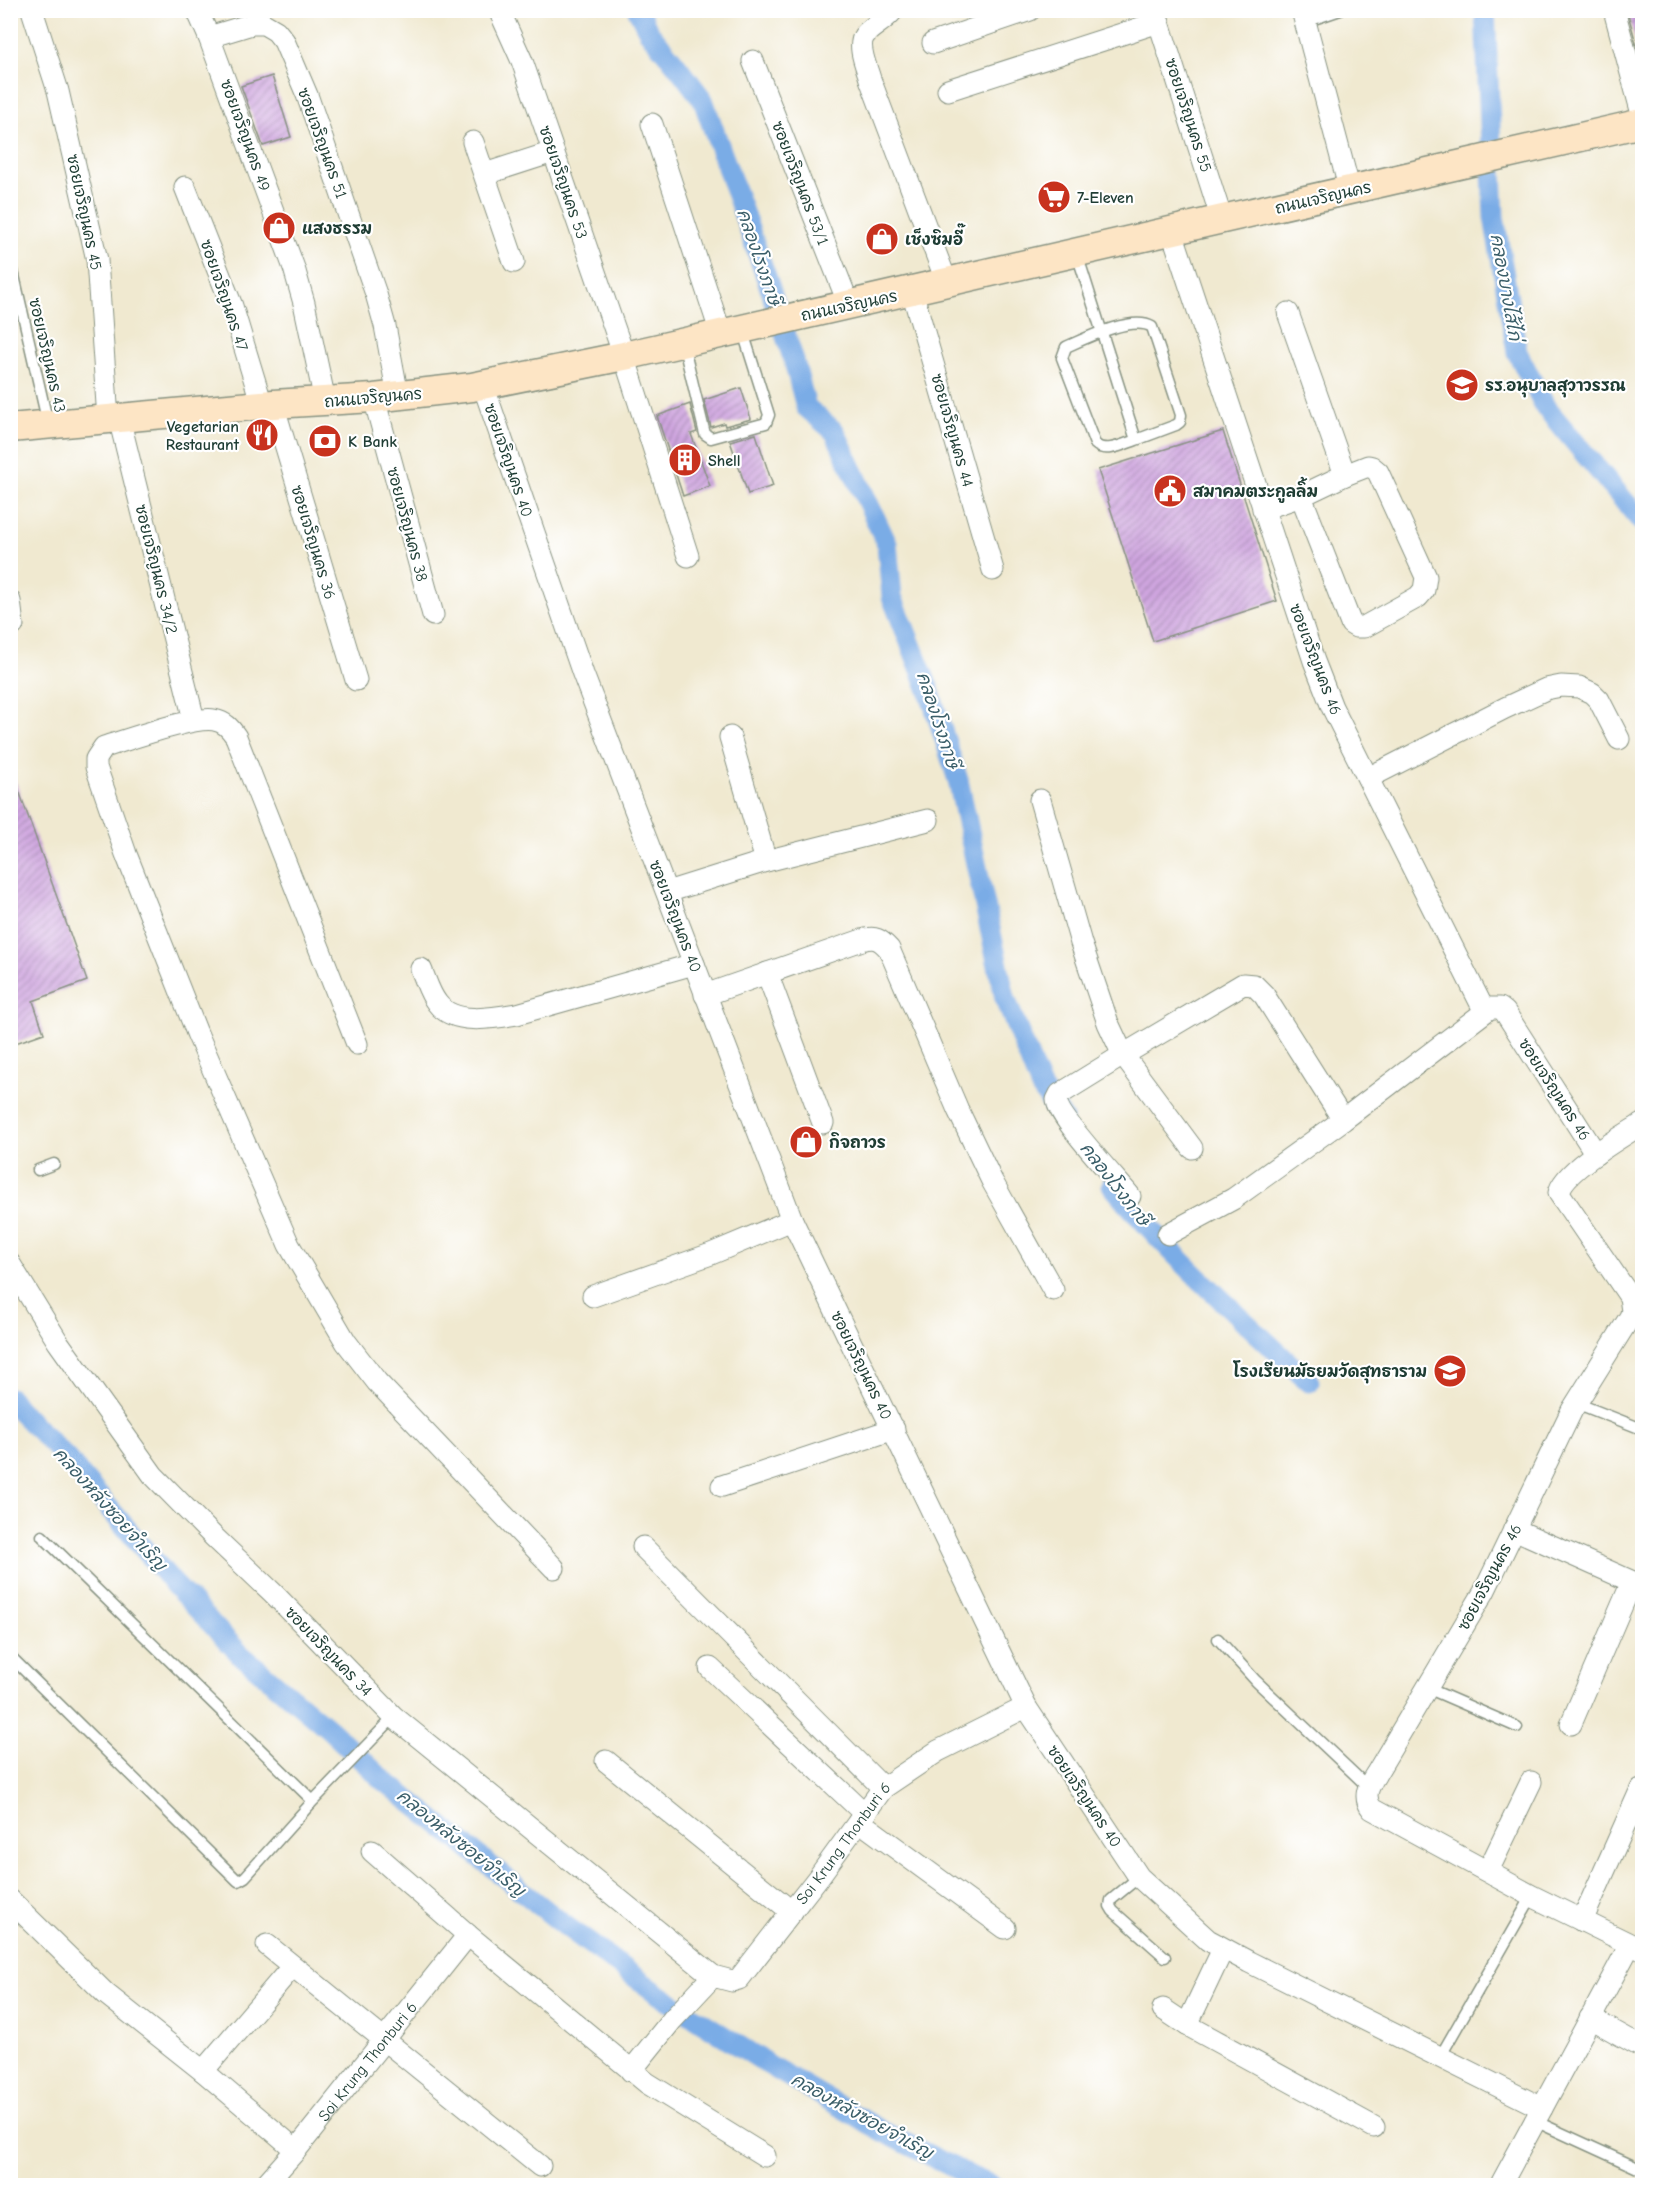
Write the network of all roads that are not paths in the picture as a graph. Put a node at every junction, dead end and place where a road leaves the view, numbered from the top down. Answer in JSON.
{"nodes":[{"id":1,"x":32,"y":10,"type":"edge"},
{"id":2,"x":197,"y":10,"type":"edge"},
{"id":3,"x":499,"y":10,"type":"edge"},
{"id":4,"x":892,"y":10,"type":"edge"},
{"id":5,"x":1030,"y":10,"type":"edge"},
{"id":6,"x":1340,"y":10,"type":"edge"},
{"id":7,"x":1614,"y":10,"type":"edge"},
{"id":8,"x":1157,"y":16,"type":"edge"},
{"id":9,"x":1303,"y":16,"type":"edge"},
{"id":10,"x":209,"y":37,"type":"junction"},
{"id":11,"x":933,"y":43,"type":"dead end"},
{"id":12,"x":753,"y":61,"type":"dead end"},
{"id":13,"x":948,"y":90,"type":"dead end"},
{"id":14,"x":1642,"y":114,"type":"edge"},
{"id":15,"x":1642,"y":123,"type":"edge"},
{"id":16,"x":651,"y":124,"type":"dead end"},
{"id":17,"x":473,"y":142,"type":"dead end"},
{"id":18,"x":553,"y":152,"type":"junction"},
{"id":19,"x":485,"y":174,"type":"junction"},
{"id":20,"x":185,"y":187,"type":"dead end"},
{"id":21,"x":1350,"y":190,"type":"junction"},
{"id":22,"x":1222,"y":220,"type":"junction"},
{"id":23,"x":1172,"y":232,"type":"junction"},
{"id":24,"x":1077,"y":254,"type":"junction"},
{"id":25,"x":10,"y":258,"type":"edge"},
{"id":26,"x":514,"y":262,"type":"dead end"},
{"id":27,"x":947,"y":283,"type":"junction"},
{"id":28,"x":912,"y":291,"type":"junction"},
{"id":29,"x":849,"y":305,"type":"junction"},
{"id":30,"x":1288,"y":313,"type":"dead end"},
{"id":31,"x":731,"y":332,"type":"junction"},
{"id":32,"x":1100,"y":333,"type":"junction"},
{"id":33,"x":682,"y":343,"type":"junction"},
{"id":34,"x":624,"y":356,"type":"junction"},
{"id":35,"x":483,"y":385,"type":"junction"},
{"id":36,"x":386,"y":397,"type":"junction"},
{"id":37,"x":325,"y":401,"type":"junction"},
{"id":38,"x":267,"y":404,"type":"junction"},
{"id":39,"x":114,"y":419,"type":"junction"},
{"id":40,"x":48,"y":424,"type":"junction"},
{"id":41,"x":10,"y":428,"type":"edge"},
{"id":42,"x":1136,"y":440,"type":"junction"},
{"id":43,"x":1345,"y":475,"type":"junction"},
{"id":44,"x":1301,"y":496,"type":"junction"},
{"id":45,"x":1263,"y":509,"type":"junction"},
{"id":46,"x":688,"y":556,"type":"dead end"},
{"id":47,"x":993,"y":570,"type":"dead end"},
{"id":48,"x":10,"y":601,"type":"edge"},
{"id":49,"x":433,"y":615,"type":"dead end"},
{"id":50,"x":13,"y":626,"type":"dead end"},
{"id":51,"x":356,"y":680,"type":"dead end"},
{"id":52,"x":194,"y":720,"type":"junction"},
{"id":53,"x":730,"y":737,"type":"dead end"},
{"id":54,"x":1619,"y":739,"type":"dead end"},
{"id":55,"x":1368,"y":778,"type":"junction"},
{"id":56,"x":1040,"y":800,"type":"dead end"},
{"id":57,"x":928,"y":820,"type":"dead end"},
{"id":58,"x":766,"y":861,"type":"junction"},
{"id":59,"x":667,"y":892,"type":"junction"},
{"id":60,"x":694,"y":964,"type":"junction"},
{"id":61,"x":421,"y":969,"type":"dead end"},
{"id":62,"x":767,"y":973,"type":"junction"},
{"id":63,"x":705,"y":995,"type":"junction"},
{"id":64,"x":1484,"y":1010,"type":"junction"},
{"id":65,"x":357,"y":1044,"type":"dead end"},
{"id":66,"x":1123,"y":1054,"type":"junction"},
{"id":67,"x":1343,"y":1120,"type":"junction"},
{"id":68,"x":823,"y":1123,"type":"dead end"},
{"id":69,"x":1642,"y":1124,"type":"edge"},
{"id":70,"x":1192,"y":1148,"type":"dead end"},
{"id":71,"x":1596,"y":1154,"type":"junction"},
{"id":72,"x":54,"y":1164,"type":"dead end"},
{"id":73,"x":38,"y":1170,"type":"dead end"},
{"id":74,"x":1130,"y":1196,"type":"dead end"},
{"id":75,"x":792,"y":1220,"type":"junction"},
{"id":76,"x":1168,"y":1234,"type":"dead end"},
{"id":77,"x":10,"y":1264,"type":"edge"},
{"id":78,"x":1053,"y":1290,"type":"dead end"},
{"id":79,"x":592,"y":1296,"type":"dead end"},
{"id":80,"x":1576,"y":1402,"type":"junction"},
{"id":81,"x":1642,"y":1429,"type":"edge"},
{"id":82,"x":894,"y":1430,"type":"junction"},
{"id":83,"x":722,"y":1486,"type":"dead end"},
{"id":84,"x":1514,"y":1529,"type":"junction"},
{"id":85,"x":42,"y":1536,"type":"dead end"},
{"id":86,"x":644,"y":1547,"type":"dead end"},
{"id":87,"x":554,"y":1568,"type":"dead end"},
{"id":88,"x":1637,"y":1584,"type":"edge"},
{"id":89,"x":1218,"y":1639,"type":"dead end"},
{"id":90,"x":10,"y":1656,"type":"edge"},
{"id":91,"x":710,"y":1668,"type":"dead end"},
{"id":92,"x":1427,"y":1689,"type":"junction"},
{"id":93,"x":1026,"y":1707,"type":"junction"},
{"id":94,"x":394,"y":1717,"type":"junction"},
{"id":95,"x":1571,"y":1724,"type":"dead end"},
{"id":96,"x":1517,"y":1727,"type":"dead end"},
{"id":97,"x":606,"y":1761,"type":"dead end"},
{"id":98,"x":1531,"y":1782,"type":"dead end"},
{"id":99,"x":1368,"y":1787,"type":"junction"},
{"id":100,"x":883,"y":1788,"type":"junction"},
{"id":101,"x":1641,"y":1789,"type":"edge"},
{"id":102,"x":313,"y":1801,"type":"junction"},
{"id":103,"x":862,"y":1817,"type":"junction"},
{"id":104,"x":372,"y":1851,"type":"dead end"},
{"id":105,"x":1488,"y":1871,"type":"junction"},
{"id":106,"x":1139,"y":1877,"type":"junction"},
{"id":107,"x":1532,"y":1896,"type":"junction"},
{"id":108,"x":10,"y":1900,"type":"edge"},
{"id":109,"x":792,"y":1911,"type":"junction"},
{"id":110,"x":1582,"y":1921,"type":"junction"},
{"id":111,"x":1005,"y":1928,"type":"dead end"},
{"id":112,"x":468,"y":1935,"type":"junction"},
{"id":113,"x":267,"y":1945,"type":"dead end"},
{"id":114,"x":1636,"y":1947,"type":"edge"},
{"id":115,"x":1223,"y":1949,"type":"junction"},
{"id":116,"x":1165,"y":1957,"type":"dead end"},
{"id":117,"x":292,"y":1967,"type":"junction"},
{"id":118,"x":713,"y":1976,"type":"junction"},
{"id":119,"x":1163,"y":2009,"type":"dead end"},
{"id":120,"x":1590,"y":2018,"type":"junction"},
{"id":121,"x":1187,"y":2025,"type":"junction"},
{"id":122,"x":383,"y":2040,"type":"junction"},
{"id":123,"x":1642,"y":2047,"type":"edge"},
{"id":124,"x":1440,"y":2058,"type":"junction"},
{"id":125,"x":203,"y":2071,"type":"junction"},
{"id":126,"x":631,"y":2071,"type":"junction"},
{"id":127,"x":1538,"y":2115,"type":"junction"},
{"id":128,"x":1374,"y":2127,"type":"dead end"},
{"id":129,"x":296,"y":2150,"type":"junction"},
{"id":130,"x":765,"y":2156,"type":"dead end"},
{"id":131,"x":540,"y":2166,"type":"dead end"},
{"id":132,"x":1642,"y":2170,"type":"edge"},
{"id":133,"x":264,"y":2186,"type":"edge"},
{"id":134,"x":1500,"y":2186,"type":"edge"}],
"edges":[{"from":1,"to":39,"type":"street","name":"ซอยเจริญนคร 45"},
{"from":2,"to":10,"type":"street","name":"ซอยเจริญนคร 49"},
{"from":3,"to":18,"type":"street","name":"ซอยเจริญนคร 53"},
{"from":4,"to":27,"type":"street"},
{"from":5,"to":11,"type":"street"},
{"from":6,"to":9,"type":"lane"},
{"from":7,"to":14,"type":"street"},
{"from":8,"to":13,"type":"street"},
{"from":8,"to":22,"type":"street","name":"ซอยเจริญนคร 55"},
{"from":9,"to":21,"type":"street"},
{"from":10,"to":36,"type":"street","name":"ซอยเจริญนคร 51"},
{"from":10,"to":37,"type":"street","name":"ซอยเจริญนคร 49"},
{"from":12,"to":29,"type":"street","name":"ซอยเจริญนคร 53/1"},
{"from":15,"to":21,"type":"main road","name":"ถนนเจริญนคร"},
{"from":16,"to":31,"type":"street"},
{"from":17,"to":19,"type":"street"},
{"from":18,"to":19,"type":"street"},
{"from":18,"to":34,"type":"street","name":"ซอยเจริญนคร 53"},
{"from":19,"to":26,"type":"street"},
{"from":20,"to":38,"type":"street","name":"ซอยเจริญนคร 47"},
{"from":21,"to":22,"type":"main road","name":"ถนนเจริญนคร"},
{"from":22,"to":23,"type":"main road","name":"ถนนเจริญนคร"},
{"from":23,"to":24,"type":"main road","name":"ถนนเจริญนคร"},
{"from":23,"to":45,"type":"street","name":"ซอยเจริญนคร 46"},
{"from":24,"to":27,"type":"main road","name":"ถนนเจริญนคร"},
{"from":24,"to":32,"type":"lane"},
{"from":25,"to":40,"type":"lane","name":"ซอยเจริญนคร 43"},
{"from":27,"to":28,"type":"main road","name":"ถนนเจริญนคร"},
{"from":28,"to":29,"type":"main road","name":"ถนนเจริญนคร"},
{"from":28,"to":47,"type":"street","name":"ซอยเจริญนคร 44"},
{"from":29,"to":31,"type":"main road","name":"ถนนเจริญนคร"},
{"from":30,"to":43,"type":"street"},
{"from":31,"to":33,"type":"main road","name":"ถนนเจริญนคร"},
{"from":31,"to":33,"type":"lane"},
{"from":32,"to":42,"type":"lane"},
{"from":32,"to":42,"type":"lane"},
{"from":32,"to":42,"type":"lane"},
{"from":33,"to":34,"type":"main road","name":"ถนนเจริญนคร"},
{"from":34,"to":35,"type":"main road","name":"ถนนเจริญนคร"},
{"from":34,"to":46,"type":"street","name":"ซอยเจริญนคร 53"},
{"from":35,"to":36,"type":"main road","name":"ถนนเจริญนคร"},
{"from":35,"to":59,"type":"street","name":"ซอยเจริญนคร 40"},
{"from":36,"to":37,"type":"main road","name":"ถนนเจริญนคร"},
{"from":36,"to":49,"type":"street","name":"ซอยเจริญนคร 38"},
{"from":37,"to":38,"type":"main road","name":"ถนนเจริญนคร"},
{"from":38,"to":39,"type":"main road","name":"ถนนเจริญนคร"},
{"from":38,"to":51,"type":"street","name":"ซอยเจริญนคร 36"},
{"from":39,"to":40,"type":"main road","name":"ถนนเจริญนคร"},
{"from":39,"to":52,"type":"street","name":"ซอยเจริญนคร 34/2"},
{"from":40,"to":41,"type":"main road","name":"ถนนเจริญนคร"},
{"from":43,"to":44,"type":"street"},
{"from":43,"to":44,"type":"street"},
{"from":44,"to":45,"type":"street"},
{"from":45,"to":55,"type":"street","name":"ซอยเจริญนคร 46"},
{"from":48,"to":50,"type":"street"},
{"from":52,"to":65,"type":"street"},
{"from":52,"to":87,"type":"street"},
{"from":53,"to":58,"type":"street"},
{"from":54,"to":55,"type":"street"},
{"from":55,"to":64,"type":"street","name":"ซอยเจริญนคร 46"},
{"from":56,"to":66,"type":"street"},
{"from":57,"to":58,"type":"street"},
{"from":58,"to":59,"type":"street"},
{"from":59,"to":60,"type":"street","name":"ซอยเจริญนคร 40"},
{"from":60,"to":61,"type":"street"},
{"from":60,"to":63,"type":"street","name":"ซอยเจริญนคร 40"},
{"from":62,"to":63,"type":"street"},
{"from":62,"to":68,"type":"street"},
{"from":62,"to":78,"type":"street"},
{"from":63,"to":75,"type":"street","name":"ซอยเจริญนคร 40"},
{"from":64,"to":67,"type":"street"},
{"from":64,"to":71,"type":"street","name":"ซอยเจริญนคร 46"},
{"from":66,"to":67,"type":"street"},
{"from":66,"to":70,"type":"street"},
{"from":66,"to":74,"type":"street"},
{"from":67,"to":76,"type":"street"},
{"from":69,"to":71,"type":"street"},
{"from":71,"to":80,"type":"street","name":"ซอยเจริญนคร 46"},
{"from":72,"to":73,"type":"lane"},
{"from":75,"to":79,"type":"street"},
{"from":75,"to":82,"type":"street","name":"ซอยเจริญนคร 40"},
{"from":77,"to":94,"type":"street","name":"ซอยเจริญนคร 34"},
{"from":80,"to":81,"type":"lane"},
{"from":80,"to":84,"type":"street","name":"ซอยเจริญนคร 46"},
{"from":82,"to":83,"type":"street"},
{"from":82,"to":93,"type":"street","name":"ซอยเจริญนคร 40"},
{"from":84,"to":88,"type":"street"},
{"from":84,"to":92,"type":"street","name":"ซอยเจริญนคร 46"},
{"from":85,"to":102,"type":"lane"},
{"from":86,"to":100,"type":"street"},
{"from":88,"to":95,"type":"street"},
{"from":89,"to":99,"type":"lane"},
{"from":90,"to":102,"type":"lane"},
{"from":91,"to":103,"type":"street"},
{"from":92,"to":96,"type":"lane"},
{"from":92,"to":99,"type":"street","name":"ซอยเจริญนคร 46"},
{"from":93,"to":100,"type":"street","name":"Soi Krung Thonburi 6"},
{"from":93,"to":106,"type":"street","name":"ซอยเจริญนคร 40"},
{"from":94,"to":102,"type":"lane"},
{"from":94,"to":118,"type":"street","name":"ซอยเจริญนคร 34"},
{"from":97,"to":109,"type":"street"},
{"from":98,"to":105,"type":"street"},
{"from":99,"to":105,"type":"street"},
{"from":100,"to":103,"type":"street","name":"Soi Krung Thonburi 6"},
{"from":101,"to":110,"type":"street"},
{"from":103,"to":109,"type":"street","name":"Soi Krung Thonburi 6"},
{"from":103,"to":111,"type":"street"},
{"from":104,"to":112,"type":"street"},
{"from":105,"to":107,"type":"street"},
{"from":106,"to":115,"type":"street","name":"ซอยเจริญนคร 40"},
{"from":106,"to":116,"type":"lane"},
{"from":107,"to":110,"type":"street"},
{"from":107,"to":124,"type":"lane"},
{"from":108,"to":125,"type":"street"},
{"from":109,"to":118,"type":"street","name":"Soi Krung Thonburi 6"},
{"from":110,"to":114,"type":"street"},
{"from":112,"to":122,"type":"street","name":"Soi Krung Thonburi 6"},
{"from":112,"to":126,"type":"street"},
{"from":113,"to":117,"type":"street"},
{"from":114,"to":120,"type":"street"},
{"from":115,"to":121,"type":"street"},
{"from":115,"to":124,"type":"street","name":"ซอยเจริญนคร 40"},
{"from":117,"to":122,"type":"street"},
{"from":117,"to":125,"type":"street"},
{"from":118,"to":126,"type":"street"},
{"from":119,"to":121,"type":"street"},
{"from":120,"to":123,"type":"street"},
{"from":120,"to":127,"type":"street"},
{"from":121,"to":128,"type":"street"},
{"from":122,"to":129,"type":"street","name":"Soi Krung Thonburi 6"},
{"from":122,"to":131,"type":"street"},
{"from":124,"to":127,"type":"street","name":"ซอยเจริญนคร 40"},
{"from":125,"to":129,"type":"street"},
{"from":126,"to":130,"type":"street"},
{"from":127,"to":132,"type":"lane"},
{"from":127,"to":134,"type":"street"},
{"from":129,"to":133,"type":"street","name":"Soi Krung Thonburi 6"}]}
